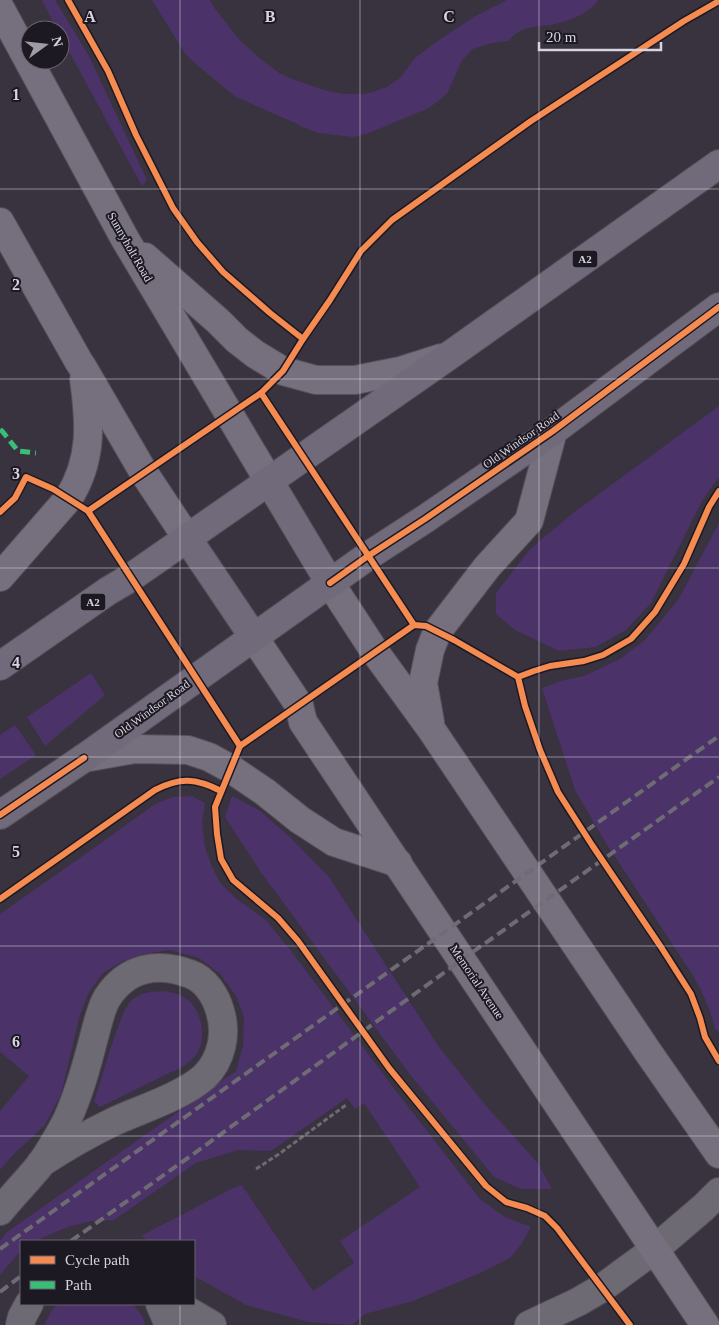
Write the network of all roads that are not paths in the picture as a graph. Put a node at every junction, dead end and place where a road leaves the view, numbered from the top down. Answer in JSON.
{"nodes":[{"id":1,"x":0,"y":8,"type":"edge"},
{"id":2,"x":719,"y":164,"type":"edge"},
{"id":3,"x":0,"y":222,"type":"edge"},
{"id":4,"x":125,"y":239,"type":"junction"},
{"id":5,"x":719,"y":308,"type":"edge"},
{"id":6,"x":450,"y":355,"type":"junction"},
{"id":7,"x":83,"y":368,"type":"junction"},
{"id":8,"x":553,"y":431,"type":"junction"},
{"id":9,"x":269,"y":480,"type":"junction"},
{"id":10,"x":187,"y":538,"type":"junction"},
{"id":11,"x":0,"y":577,"type":"edge"},
{"id":12,"x":330,"y":584,"type":"junction"},
{"id":13,"x":253,"y":636,"type":"junction"},
{"id":14,"x":0,"y":666,"type":"edge"},
{"id":15,"x":431,"y":729,"type":"junction"},
{"id":16,"x":84,"y":758,"type":"junction"},
{"id":17,"x":0,"y":816,"type":"edge"},
{"id":18,"x":398,"y":863,"type":"junction"},
{"id":19,"x":719,"y":1154,"type":"edge"},
{"id":20,"x":41,"y":1164,"type":"junction"},
{"id":21,"x":719,"y":1192,"type":"edge"},
{"id":22,"x":0,"y":1210,"type":"edge"},
{"id":23,"x":655,"y":1249,"type":"junction"},
{"id":24,"x":28,"y":1305,"type":"edge"},
{"id":25,"x":160,"y":1305,"type":"edge"},
{"id":26,"x":178,"y":1305,"type":"edge"},
{"id":27,"x":20,"y":1325,"type":"edge"},
{"id":28,"x":169,"y":1325,"type":"edge"},
{"id":29,"x":212,"y":1325,"type":"edge"},
{"id":30,"x":529,"y":1325,"type":"edge"},
{"id":31,"x":705,"y":1325,"type":"edge"}],
"edges":[{"from":1,"to":4,"type":"main road","name":"Sunnyholt Road"},
{"from":2,"to":6,"type":"highway","number":"A2"},
{"from":3,"to":7,"type":"main road"},
{"from":4,"to":6,"type":"main road"},
{"from":4,"to":9,"type":"main road","name":"Sunnyholt Road"},
{"from":5,"to":8,"type":"highway","name":"Old Windsor Road"},
{"from":6,"to":9,"type":"highway","number":"A2"},
{"from":7,"to":10,"type":"main road"},
{"from":7,"to":11,"type":"main road"},
{"from":8,"to":12,"type":"highway","name":"Old Windsor Road"},
{"from":8,"to":15,"type":"main road"},
{"from":9,"to":10,"type":"highway","number":"A2"},
{"from":9,"to":12,"type":"highway"},
{"from":10,"to":13,"type":"highway"},
{"from":10,"to":14,"type":"highway","number":"A2"},
{"from":12,"to":13,"type":"highway","name":"Old Windsor Road"},
{"from":12,"to":15,"type":"main road"},
{"from":13,"to":16,"type":"highway","name":"Old Windsor Road"},
{"from":13,"to":18,"type":"main road","name":"Memorial Avenue"},
{"from":15,"to":19,"type":"main road"},
{"from":16,"to":17,"type":"highway","name":"Old Windsor Road"},
{"from":16,"to":18,"type":"main road"},
{"from":18,"to":23,"type":"main road","name":"Memorial Avenue"},
{"from":20,"to":20,"type":"lane"},
{"from":20,"to":22,"type":"lane"},
{"from":21,"to":23,"type":"lane"},
{"from":23,"to":30,"type":"lane"},
{"from":23,"to":31,"type":"main road","name":"Memorial Avenue"},
{"from":24,"to":27,"type":"lane"},
{"from":25,"to":28,"type":"lane"},
{"from":26,"to":29,"type":"lane"}]}
